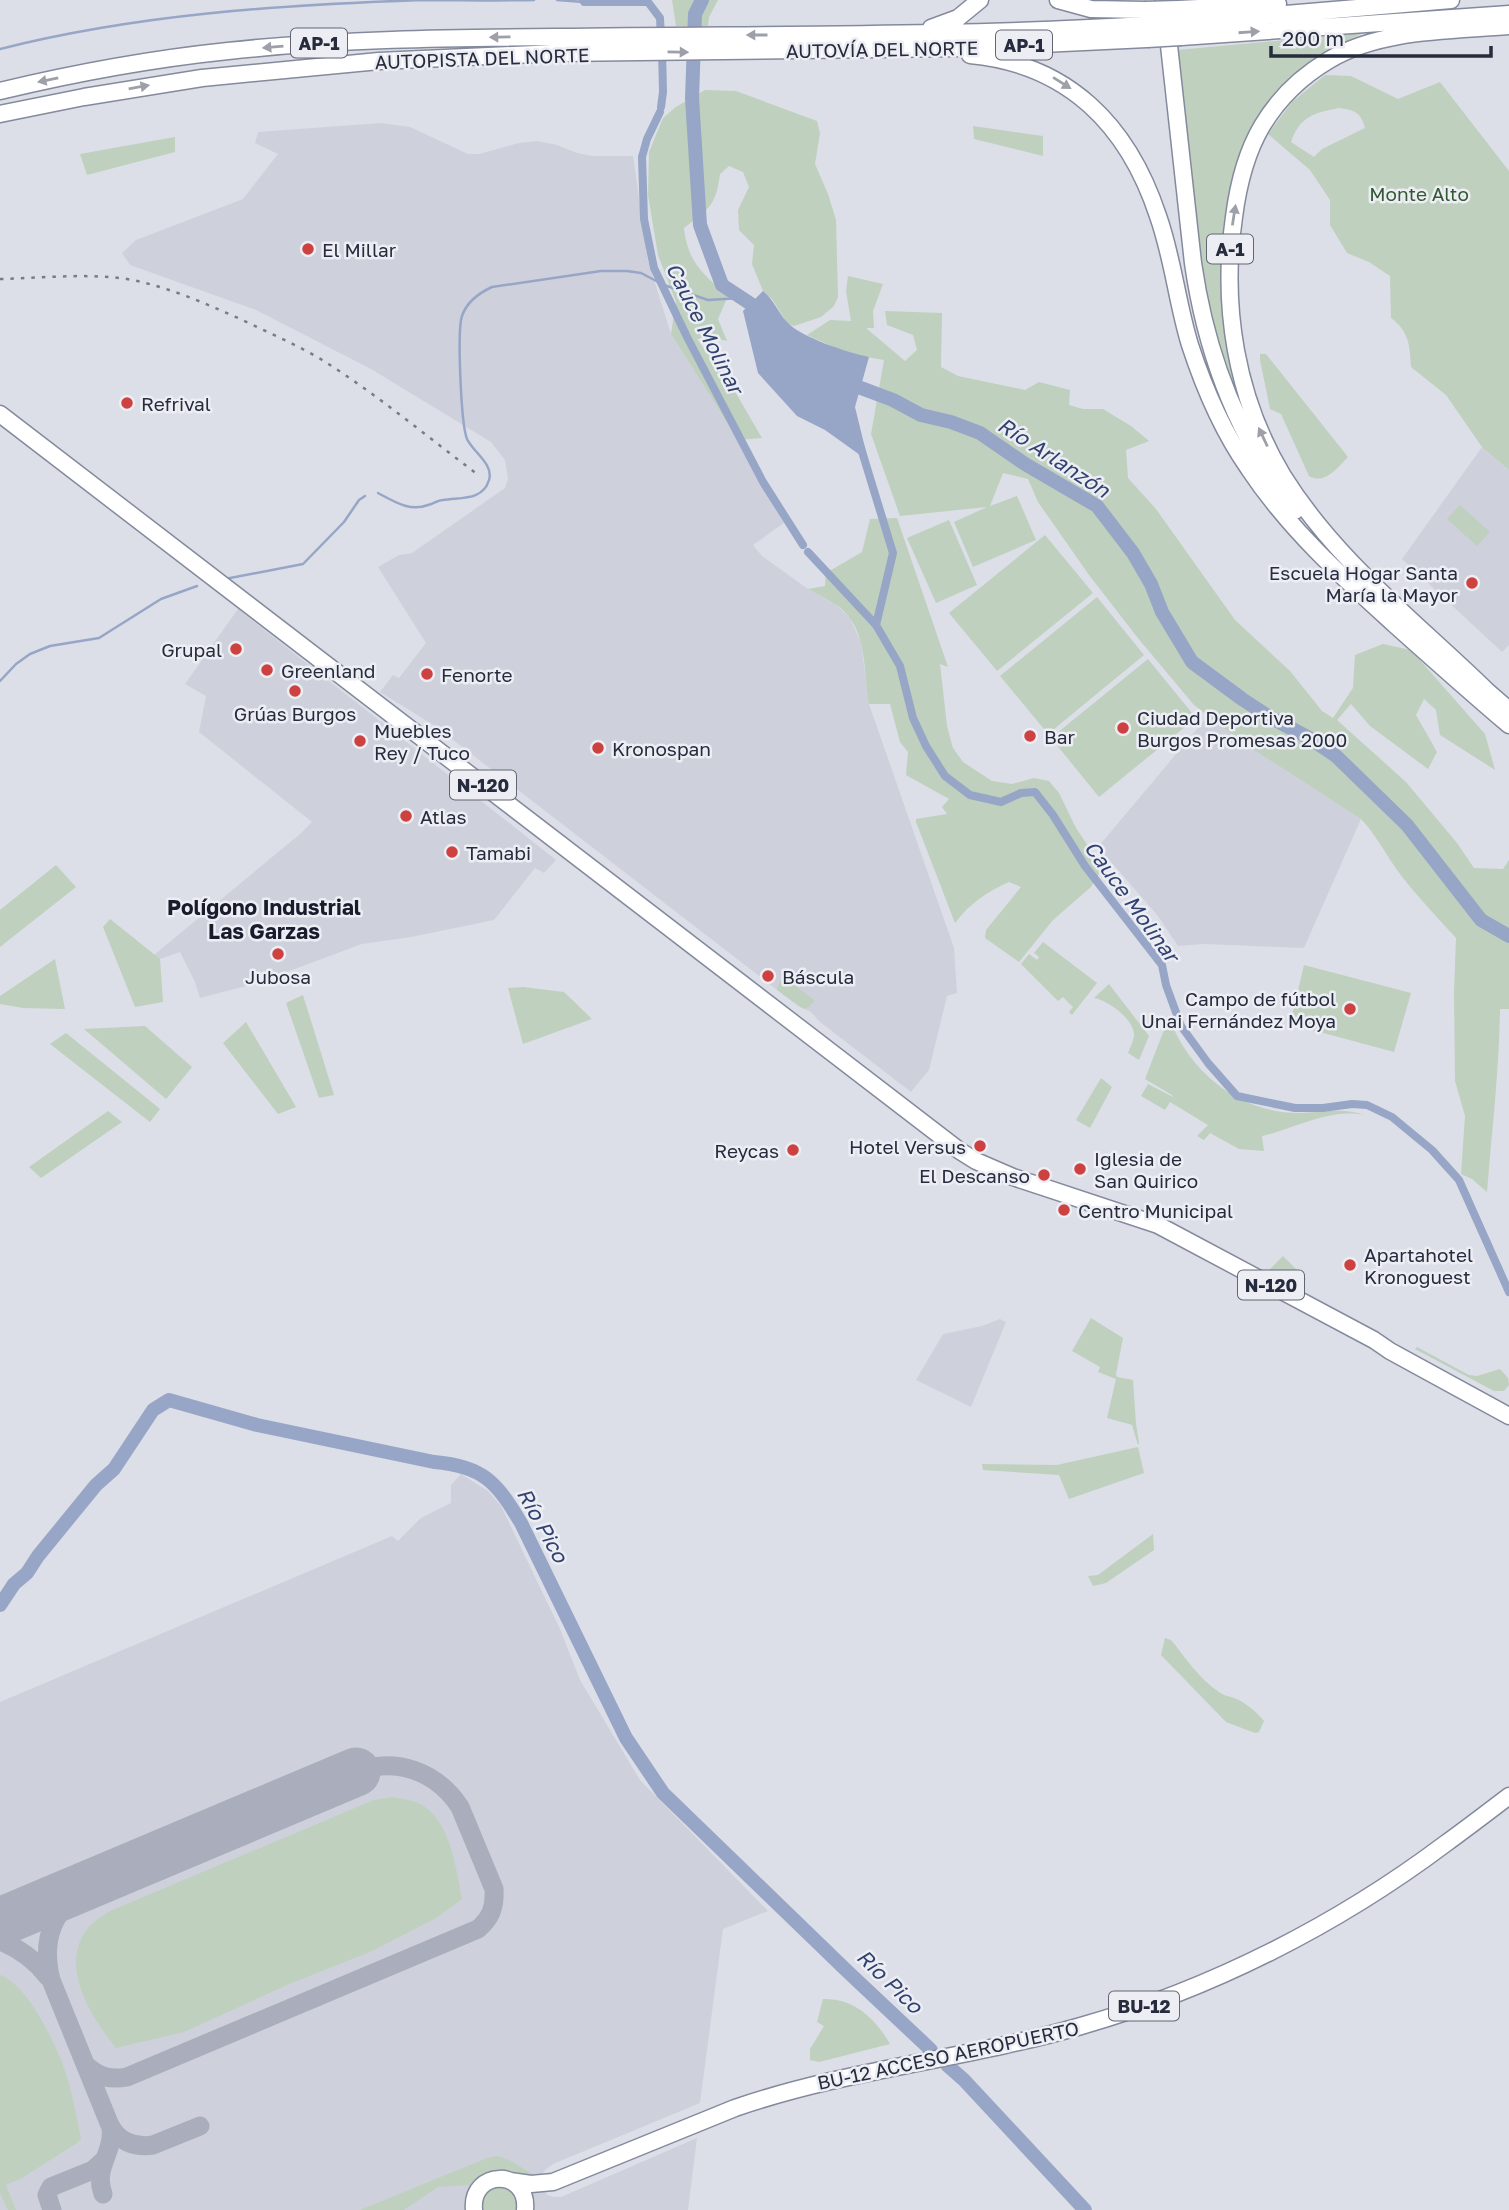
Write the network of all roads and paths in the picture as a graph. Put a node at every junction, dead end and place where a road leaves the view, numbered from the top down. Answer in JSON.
{"nodes":[{"id":1,"x":980,"y":0,"type":"edge"},
{"id":2,"x":1058,"y":0,"type":"edge"},
{"id":3,"x":1164,"y":0,"type":"edge"},
{"id":4,"x":1334,"y":0,"type":"edge"},
{"id":5,"x":1451,"y":0,"type":"edge"},
{"id":6,"x":1509,"y":14,"type":"edge"},
{"id":7,"x":1149,"y":18,"type":"edge"},
{"id":8,"x":1180,"y":23,"type":"junction"},
{"id":9,"x":1509,"y":26,"type":"edge"},
{"id":10,"x":920,"y":34,"type":"junction"},
{"id":11,"x":712,"y":36,"type":"joint"},
{"id":12,"x":641,"y":44,"type":"junction"},
{"id":13,"x":901,"y":50,"type":"junction"},
{"id":14,"x":715,"y":53,"type":"joint"},
{"id":15,"x":0,"y":90,"type":"edge"},
{"id":16,"x":0,"y":114,"type":"edge"},
{"id":17,"x":0,"y":414,"type":"edge"},
{"id":18,"x":1269,"y":496,"type":"junction"},
{"id":19,"x":1486,"y":690,"type":"junction"},
{"id":20,"x":1509,"y":710,"type":"edge"},
{"id":21,"x":1509,"y":726,"type":"edge"},
{"id":22,"x":1374,"y":1340,"type":"junction"},
{"id":23,"x":1509,"y":1407,"type":"edge"},
{"id":24,"x":1509,"y":1416,"type":"edge"},
{"id":25,"x":1509,"y":1796,"type":"edge"},
{"id":26,"x":510,"y":2181,"type":"junction"},
{"id":27,"x":554,"y":2182,"type":"junction"},
{"id":28,"x":474,"y":2210,"type":"edge"},
{"id":29,"x":526,"y":2210,"type":"edge"}],
"edges":[{"from":1,"to":10,"type":"highway"},
{"from":2,"to":7,"type":"highway"},
{"from":3,"to":19,"type":"highway"},
{"from":4,"to":8,"type":"highway"},
{"from":5,"to":8,"type":"highway","name":"AUTOVÍA DEL NORTE","number":"AP-1"},
{"from":8,"to":6,"type":"highway","name":"AUTOVÍA DEL NORTE","number":"AP-1","one_way":true},
{"from":7,"to":8,"type":"highway","bridge":true},
{"from":7,"to":8,"type":"highway","name":"AUTOVÍA DEL NORTE","number":"AP-1","bridge":true},
{"from":7,"to":10,"type":"highway","name":"AUTOVÍA DEL NORTE","number":"AP-1"},
{"from":7,"to":13,"type":"highway","name":"AUTOVÍA DEL NORTE","number":"AP-1"},
{"from":7,"to":18,"type":"highway","number":"A-1"},
{"from":19,"to":9,"type":"highway","number":"A-1","one_way":true},
{"from":10,"to":11,"type":"highway","name":"AUTOVÍA DEL NORTE","number":"AP-1","one_way":true},
{"from":11,"to":12,"type":"highway","name":"AUTOPISTA DEL NORTE","number":"AP-1"},
{"from":12,"to":14,"type":"highway","name":"AUTOPISTA DEL NORTE","number":"AP-1","one_way":true},
{"from":12,"to":15,"type":"highway","name":"AUTOPISTA DEL NORTE","number":"AP-1","one_way":true},
{"from":16,"to":12,"type":"highway","name":"AUTOPISTA DEL NORTE","number":"AP-1","one_way":true},
{"from":13,"to":14,"type":"highway","name":"AUTOVÍA DEL NORTE","number":"AP-1"},
{"from":13,"to":18,"type":"highway","one_way":true},
{"from":17,"to":22,"type":"highway","number":"N-120"},
{"from":18,"to":21,"type":"highway","number":"A-1"},
{"from":19,"to":20,"type":"highway","number":"A-1"},
{"from":22,"to":23,"type":"highway","number":"N-120"},
{"from":22,"to":24,"type":"highway","number":"N-120"},
{"from":25,"to":27,"type":"highway","name":"BU-12 ACCESO AEROPUERTO","number":"BU-12"},
{"from":26,"to":27,"type":"highway","name":"BU-12 ACCESO AEROPUERTO","number":"BU-12"},
{"from":26,"to":28,"type":"highway","number":"BU-12"},
{"from":26,"to":29,"type":"highway","number":"BU-12"},
{"from":27,"to":29,"type":"highway","name":"BU-12 ACCESO AEROPUERTO","number":"BU-12"}]}
